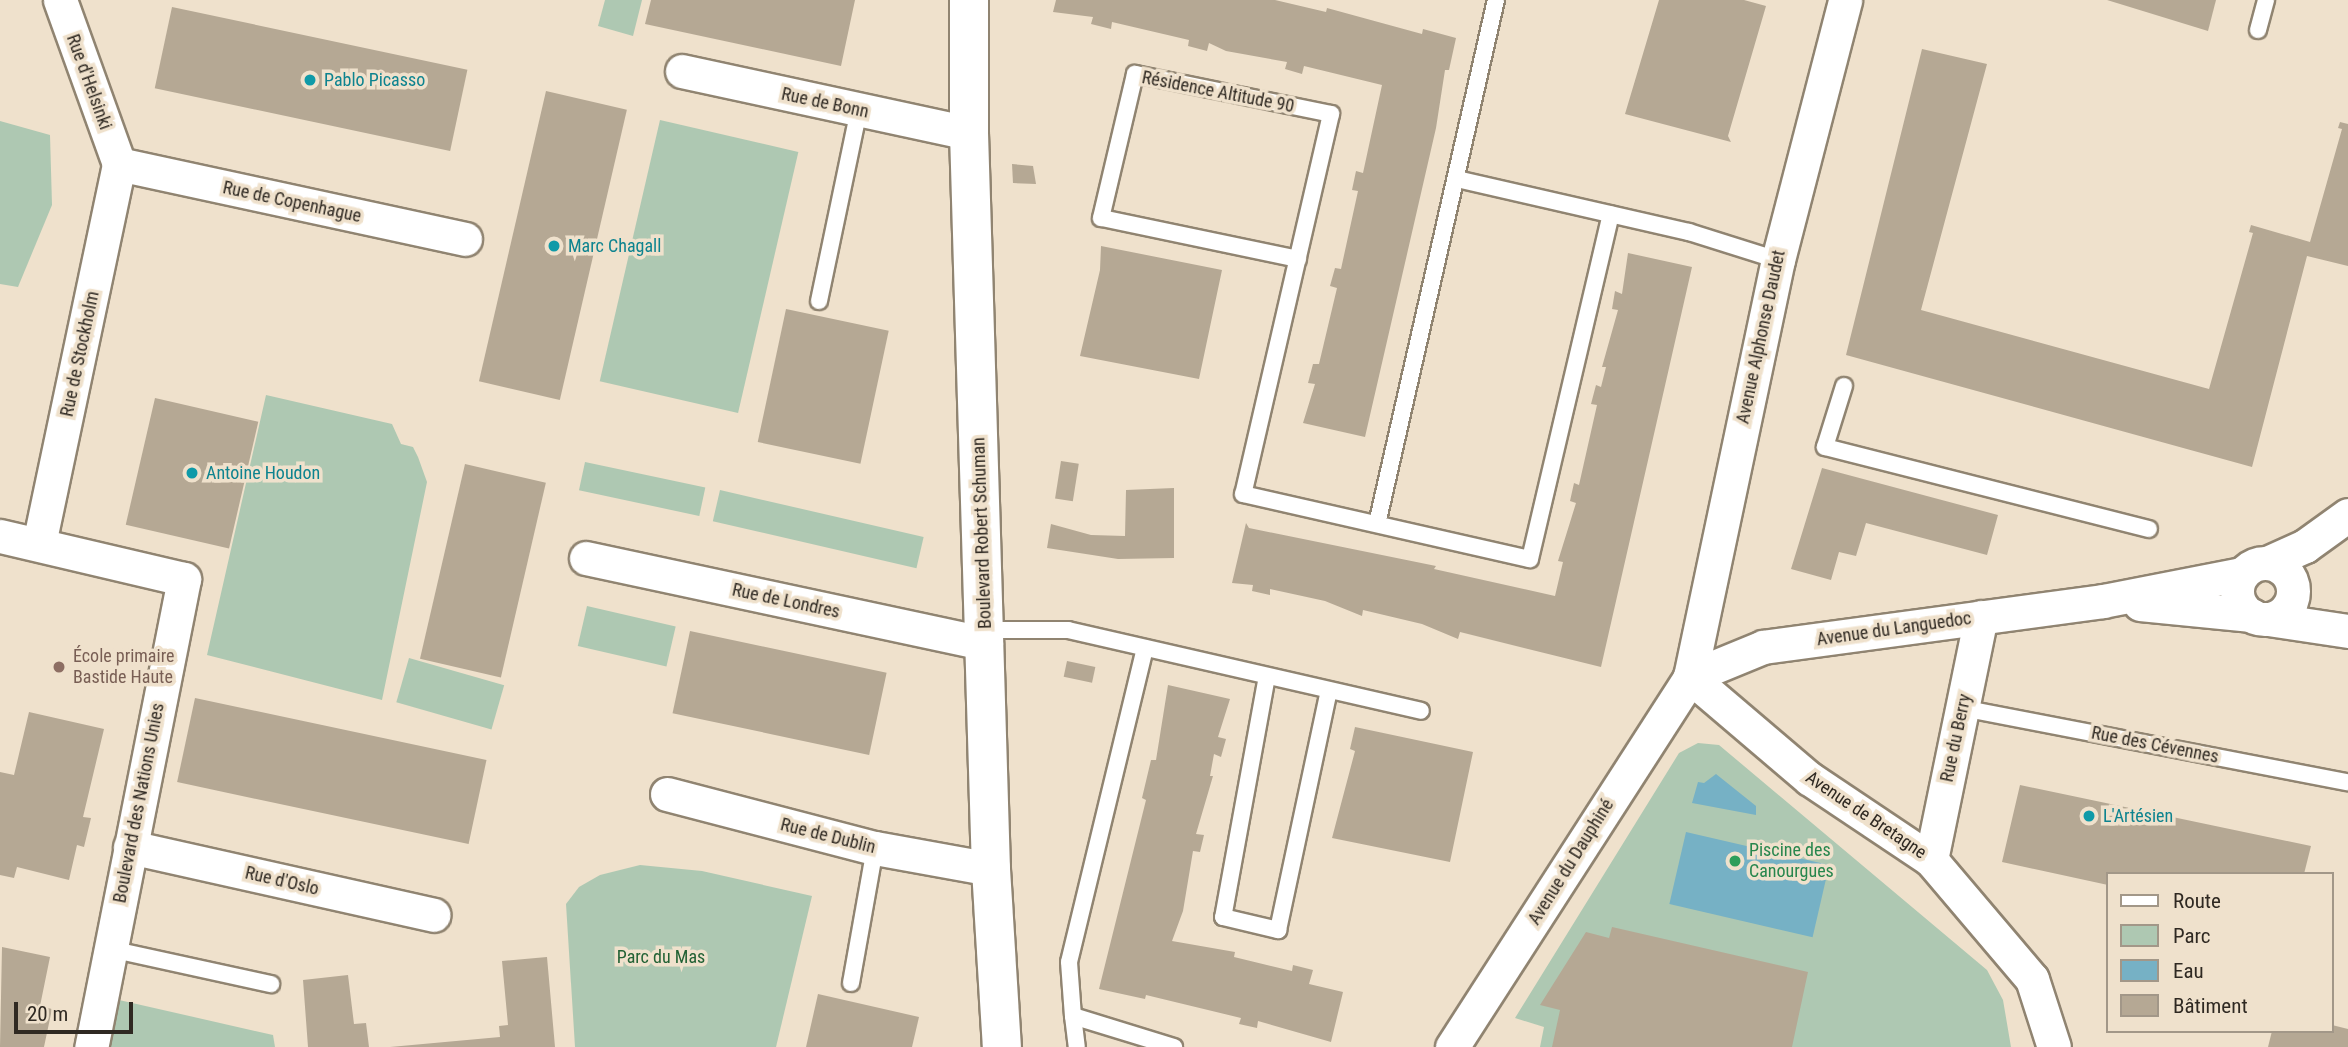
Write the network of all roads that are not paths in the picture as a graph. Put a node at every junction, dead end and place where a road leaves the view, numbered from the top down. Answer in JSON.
{"nodes":[{"id":1,"x":60,"y":0,"type":"edge"},
{"id":2,"x":1496,"y":0,"type":"edge"},
{"id":3,"x":1846,"y":0,"type":"edge"},
{"id":4,"x":2266,"y":0,"type":"edge"},
{"id":5,"x":966,"y":6,"type":"edge"},
{"id":6,"x":2258,"y":30,"type":"dead end"},
{"id":7,"x":682,"y":71,"type":"dead end"},
{"id":8,"x":859,"y":110,"type":"junction"},
{"id":9,"x":969,"y":133,"type":"junction"},
{"id":10,"x":119,"y":164,"type":"junction"},
{"id":11,"x":1457,"y":179,"type":"junction"},
{"id":12,"x":1611,"y":214,"type":"junction"},
{"id":13,"x":465,"y":239,"type":"dead end"},
{"id":14,"x":1298,"y":259,"type":"junction"},
{"id":15,"x":1778,"y":260,"type":"junction"},
{"id":16,"x":819,"y":301,"type":"dead end"},
{"id":17,"x":1844,"y":386,"type":"dead end"},
{"id":18,"x":2348,"y":515,"type":"edge"},
{"id":19,"x":1377,"y":524,"type":"junction"},
{"id":20,"x":2149,"y":529,"type":"dead end"},
{"id":21,"x":0,"y":536,"type":"edge"},
{"id":22,"x":39,"y":544,"type":"junction"},
{"id":23,"x":586,"y":558,"type":"dead end"},
{"id":24,"x":2273,"y":575,"type":"junction"},
{"id":25,"x":2103,"y":601,"type":"junction"},
{"id":26,"x":1981,"y":617,"type":"junction"},
{"id":27,"x":2259,"y":617,"type":"junction"},
{"id":28,"x":2348,"y":630,"type":"edge"},
{"id":29,"x":986,"y":637,"type":"junction"},
{"id":30,"x":1145,"y":648,"type":"junction"},
{"id":31,"x":1267,"y":676,"type":"junction"},
{"id":32,"x":1690,"y":677,"type":"junction"},
{"id":33,"x":1329,"y":690,"type":"junction"},
{"id":34,"x":1962,"y":708,"type":"junction"},
{"id":35,"x":1421,"y":711,"type":"dead end"},
{"id":36,"x":2348,"y":782,"type":"edge"},
{"id":37,"x":667,"y":794,"type":"dead end"},
{"id":38,"x":131,"y":847,"type":"junction"},
{"id":39,"x":875,"y":848,"type":"junction"},
{"id":40,"x":1931,"y":860,"type":"junction"},
{"id":41,"x":991,"y":869,"type":"junction"},
{"id":42,"x":433,"y":915,"type":"dead end"},
{"id":43,"x":110,"y":949,"type":"junction"},
{"id":44,"x":851,"y":983,"type":"dead end"},
{"id":45,"x":271,"y":984,"type":"dead end"},
{"id":46,"x":1073,"y":1016,"type":"junction"},
{"id":47,"x":91,"y":1047,"type":"edge"},
{"id":48,"x":1002,"y":1047,"type":"edge"},
{"id":49,"x":1077,"y":1047,"type":"edge"},
{"id":50,"x":1174,"y":1047,"type":"edge"},
{"id":51,"x":1452,"y":1047,"type":"edge"},
{"id":52,"x":2054,"y":1047,"type":"edge"}],
"edges":[{"from":1,"to":10,"type":"street","name":"Rue d'Helsinki"},
{"from":2,"to":11,"type":"lane"},
{"from":3,"to":15,"type":"street","name":"Avenue Alphonse Daudet"},
{"from":4,"to":6,"type":"lane"},
{"from":5,"to":9,"type":"main road","name":"Boulevard Robert Schuman"},
{"from":7,"to":8,"type":"street","name":"Rue de Bonn"},
{"from":8,"to":9,"type":"street","name":"Rue de Bonn"},
{"from":8,"to":16,"type":"lane"},
{"from":9,"to":29,"type":"main road","name":"Boulevard Robert Schuman"},
{"from":10,"to":13,"type":"street","name":"Rue de Copenhague"},
{"from":10,"to":22,"type":"street","name":"Rue de Stockholm"},
{"from":11,"to":12,"type":"lane"},
{"from":11,"to":19,"type":"lane"},
{"from":12,"to":15,"type":"lane"},
{"from":12,"to":19,"type":"lane","name":"Résidence Altitude 90"},
{"from":14,"to":14,"type":"lane","name":"Résidence Altitude 90"},
{"from":14,"to":19,"type":"lane","name":"Résidence Altitude 90"},
{"from":15,"to":32,"type":"street","name":"Avenue Alphonse Daudet"},
{"from":17,"to":20,"type":"lane"},
{"from":18,"to":24,"type":"street"},
{"from":21,"to":22,"type":"street","name":"Boulevard des Nations Unies"},
{"from":22,"to":38,"type":"street","name":"Boulevard des Nations Unies"},
{"from":23,"to":29,"type":"street","name":"Rue de Londres"},
{"from":24,"to":25,"type":"street","name":"Avenue du Languedoc"},
{"from":24,"to":27,"type":"street"},
{"from":24,"to":27,"type":"street"},
{"from":24,"to":28,"type":"street","name":"Avenue du Languedoc"},
{"from":25,"to":26,"type":"street","name":"Avenue du Languedoc"},
{"from":25,"to":27,"type":"street","name":"Avenue du Languedoc"},
{"from":26,"to":32,"type":"street","name":"Avenue du Languedoc"},
{"from":26,"to":34,"type":"street","name":"Rue du Berry"},
{"from":27,"to":28,"type":"street","name":"Avenue du Languedoc"},
{"from":29,"to":30,"type":"lane"},
{"from":29,"to":41,"type":"main road","name":"Boulevard Robert Schuman"},
{"from":30,"to":31,"type":"lane"},
{"from":30,"to":46,"type":"lane"},
{"from":31,"to":33,"type":"lane"},
{"from":31,"to":33,"type":"lane"},
{"from":32,"to":40,"type":"street","name":"Avenue de Bretagne"},
{"from":32,"to":51,"type":"street","name":"Avenue du Dauphiné"},
{"from":33,"to":35,"type":"lane"},
{"from":34,"to":36,"type":"lane","name":"Rue des Cévennes"},
{"from":34,"to":40,"type":"street","name":"Rue du Berry"},
{"from":37,"to":39,"type":"street","name":"Rue de Dublin"},
{"from":38,"to":42,"type":"street","name":"Rue d'Oslo"},
{"from":38,"to":43,"type":"street","name":"Boulevard des Nations Unies"},
{"from":39,"to":41,"type":"street","name":"Rue de Dublin"},
{"from":39,"to":44,"type":"lane"},
{"from":40,"to":52,"type":"street","name":"Avenue de Bretagne"},
{"from":41,"to":48,"type":"main road","name":"Boulevard Robert Schuman"},
{"from":43,"to":45,"type":"lane"},
{"from":43,"to":47,"type":"street","name":"Boulevard des Nations Unies"},
{"from":46,"to":49,"type":"lane"},
{"from":46,"to":50,"type":"lane"}]}
